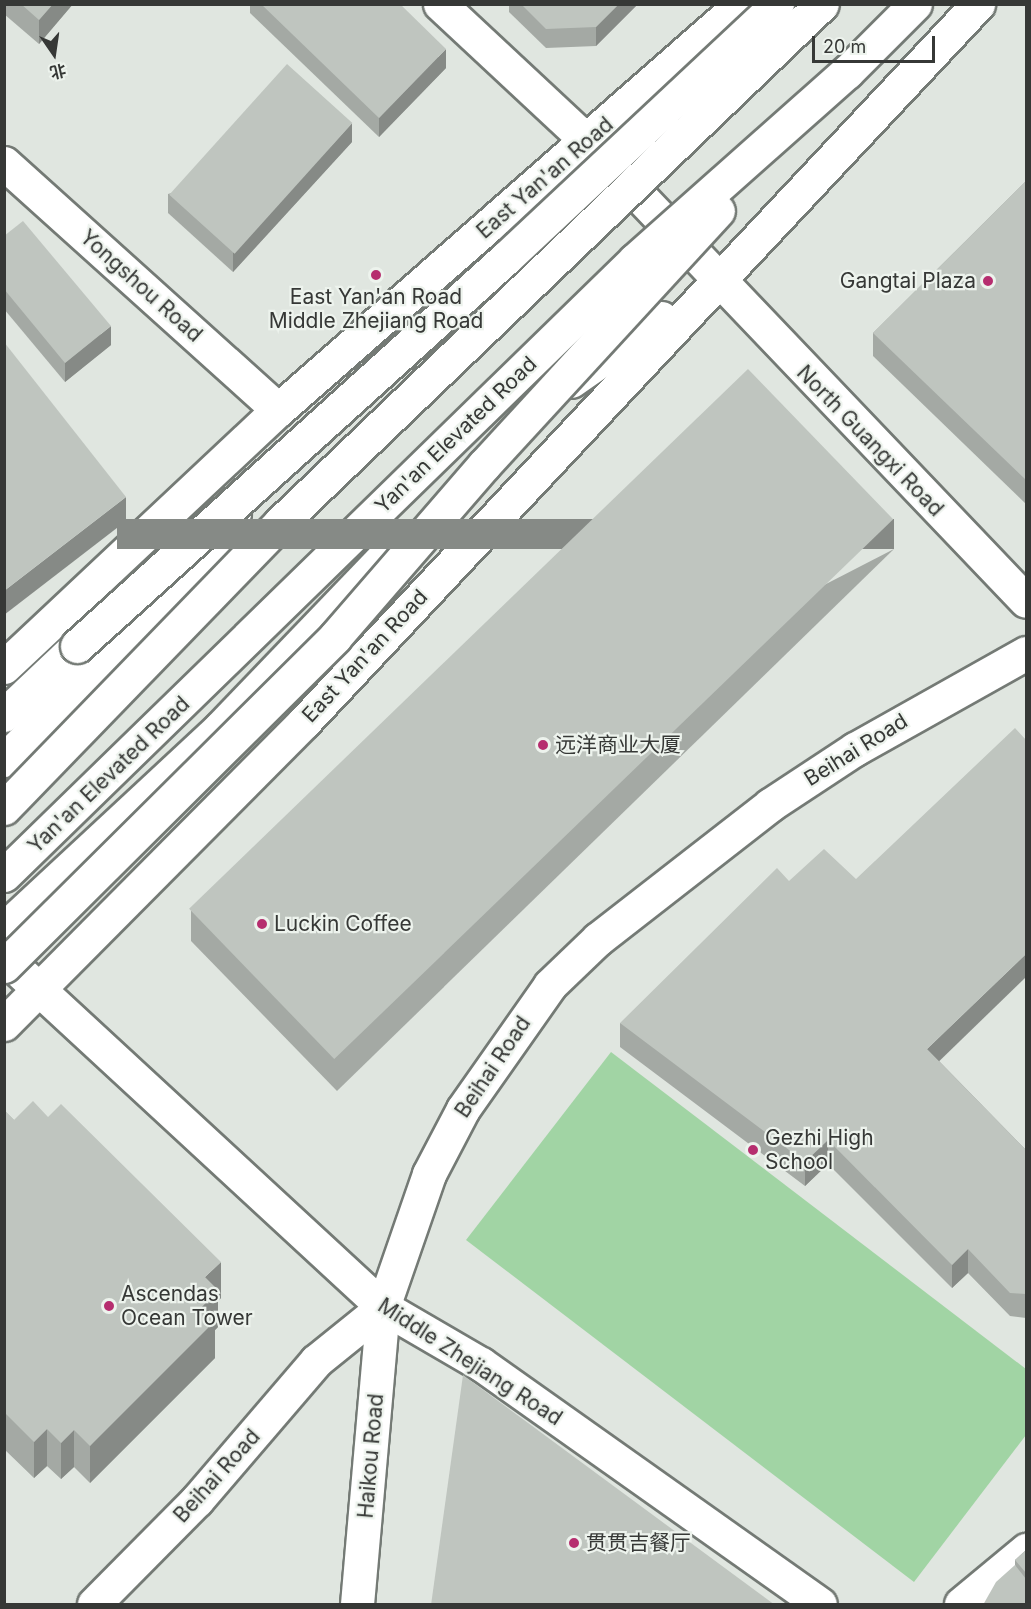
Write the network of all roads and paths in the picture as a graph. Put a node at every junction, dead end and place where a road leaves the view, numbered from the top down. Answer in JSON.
{"nodes":[{"id":1,"x":440,"y":4,"type":"edge"},
{"id":2,"x":741,"y":4,"type":"edge"},
{"id":3,"x":777,"y":4,"type":"edge"},
{"id":4,"x":822,"y":4,"type":"edge"},
{"id":5,"x":915,"y":4,"type":"edge"},
{"id":6,"x":978,"y":4,"type":"edge"},
{"id":7,"x":847,"y":72,"type":"junction"},
{"id":8,"x":588,"y":142,"type":"junction"},
{"id":9,"x":4,"y":163,"type":"edge"},
{"id":10,"x":717,"y":279,"type":"junction"},
{"id":11,"x":347,"y":349,"type":"junction"},
{"id":12,"x":278,"y":410,"type":"junction"},
{"id":13,"x":1026,"y":601,"type":"edge"},
{"id":14,"x":1026,"y":653,"type":"edge"},
{"id":15,"x":4,"y":667,"type":"edge"},
{"id":16,"x":4,"y":715,"type":"edge"},
{"id":17,"x":4,"y":760,"type":"edge"},
{"id":18,"x":4,"y":808,"type":"edge"},
{"id":19,"x":4,"y":875,"type":"edge"},
{"id":20,"x":4,"y":929,"type":"edge"},
{"id":21,"x":4,"y":957,"type":"edge"},
{"id":22,"x":4,"y":966,"type":"edge"},
{"id":23,"x":38,"y":990,"type":"junction"},
{"id":24,"x":4,"y":1024,"type":"edge"},
{"id":25,"x":383,"y":1307,"type":"junction"},
{"id":26,"x":1026,"y":1550,"type":"edge"},
{"id":27,"x":94,"y":1605,"type":"edge"},
{"id":28,"x":357,"y":1605,"type":"edge"},
{"id":29,"x":820,"y":1605,"type":"edge"},
{"id":30,"x":960,"y":1605,"type":"edge"}],
"edges":[{"from":1,"to":8,"type":"main road","name":"North Guangxi Road"},
{"from":2,"to":8,"type":"main road","name":"East Yan'an Road"},
{"from":3,"to":16,"type":"main road","bridge":true},
{"from":4,"to":18,"type":"main road","bridge":true},
{"from":5,"to":7,"type":"main road","name":"Yan'an Elevated Road","bridge":true},
{"from":6,"to":10,"type":"main road","name":"East Yan'an Road"},
{"from":7,"to":19,"type":"main road","name":"Yan'an Elevated Road","bridge":true},
{"from":7,"to":22,"type":"main road","bridge":true},
{"from":8,"to":10,"type":"main road","name":"North Guangxi Road"},
{"from":8,"to":11,"type":"main road","name":"East Yan'an Road"},
{"from":9,"to":12,"type":"main road","name":"Yongshou Road"},
{"from":10,"to":13,"type":"main road","name":"North Guangxi Road"},
{"from":10,"to":20,"type":"main road","name":"East Yan'an Road"},
{"from":10,"to":23,"type":"main road","name":"East Yan'an Road"},
{"from":11,"to":12,"type":"main road","name":"East Yan'an Road"},
{"from":11,"to":17,"type":"main road","name":"East Yan'an Road"},
{"from":12,"to":15,"type":"main road","name":"East Yan'an Road"},
{"from":14,"to":25,"type":"main road","name":"Beihai Road"},
{"from":21,"to":23,"type":"main road","name":"Middle Zhejiang Road"},
{"from":23,"to":24,"type":"main road","name":"East Yan'an Road"},
{"from":23,"to":25,"type":"main road","name":"Middle Zhejiang Road"},
{"from":25,"to":27,"type":"main road","name":"Beihai Road"},
{"from":25,"to":28,"type":"main road","name":"Haikou Road"},
{"from":25,"to":29,"type":"main road","name":"Middle Zhejiang Road"},
{"from":26,"to":30,"type":"main road"}]}
